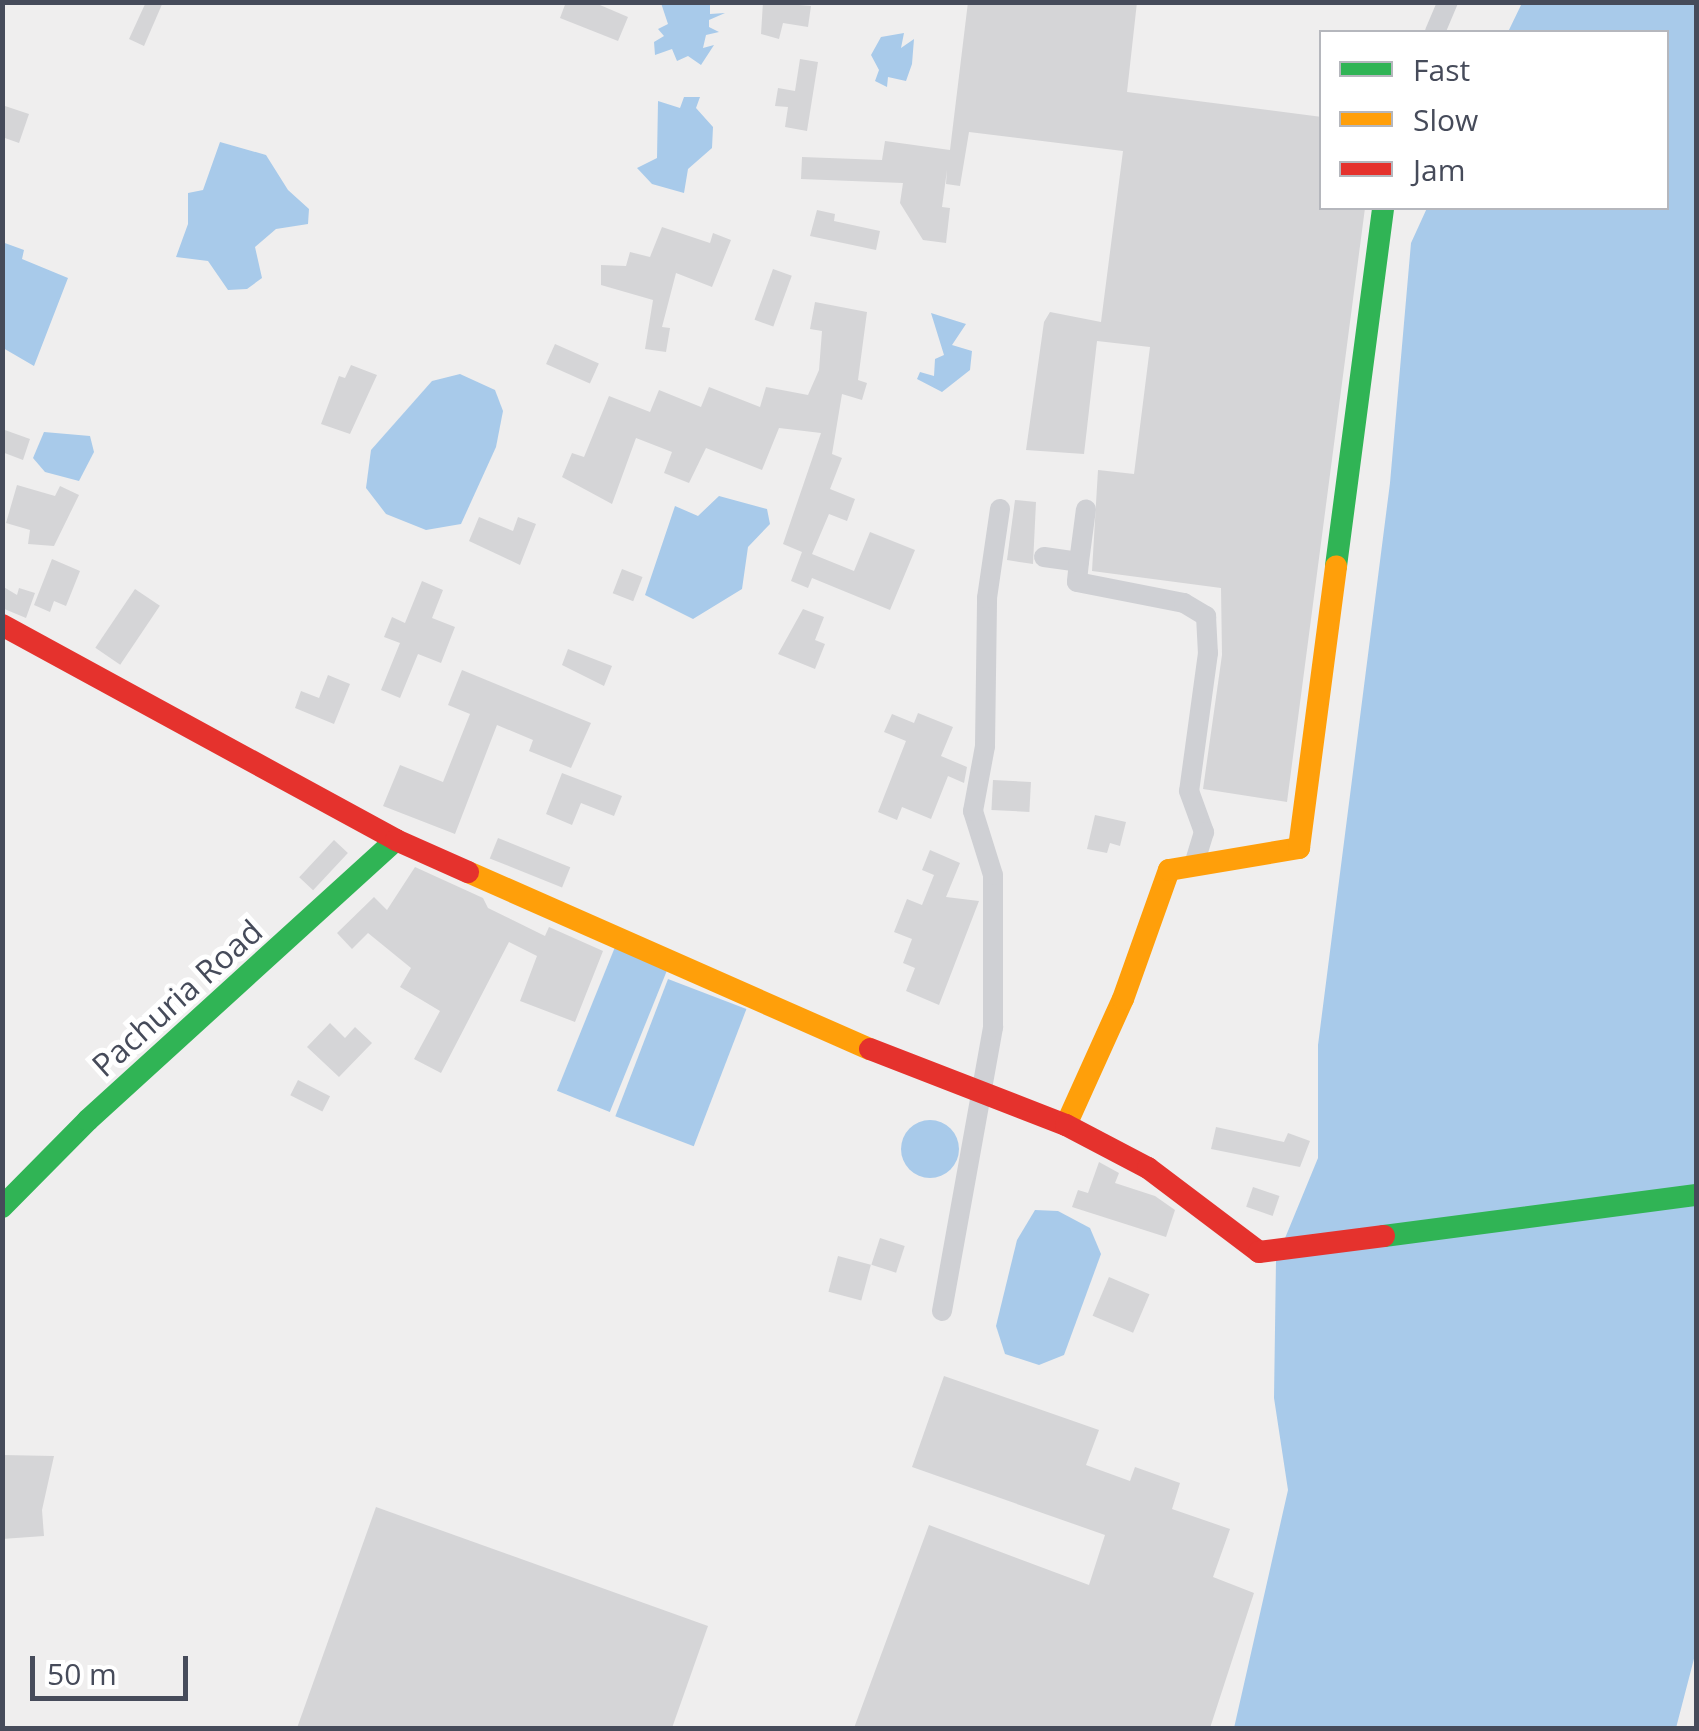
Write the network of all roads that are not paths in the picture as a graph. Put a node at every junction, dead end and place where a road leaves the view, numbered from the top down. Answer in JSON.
{"nodes":[{"id":1,"x":1448,"y":2,"type":"edge"},
{"id":2,"x":1436,"y":30,"type":"edge"},
{"id":3,"x":1383,"y":210,"type":"edge"},
{"id":4,"x":1000,"y":509,"type":"dead end"},
{"id":5,"x":1086,"y":509,"type":"dead end"},
{"id":6,"x":1044,"y":557,"type":"dead end"},
{"id":7,"x":1080,"y":562,"type":"junction"},
{"id":8,"x":2,"y":626,"type":"edge"},
{"id":9,"x":396,"y":840,"type":"junction"},
{"id":10,"x":1194,"y":864,"type":"junction"},
{"id":11,"x":985,"y":1096,"type":"junction"},
{"id":12,"x":1066,"y":1125,"type":"junction"},
{"id":13,"x":1696,"y":1195,"type":"edge"},
{"id":14,"x":2,"y":1207,"type":"edge"},
{"id":15,"x":942,"y":1312,"type":"dead end"}],
"edges":[{"from":1,"to":2,"type":"street"},
{"from":3,"to":10,"type":"street"},
{"from":4,"to":11,"type":"street"},
{"from":5,"to":7,"type":"street"},
{"from":6,"to":7,"type":"street"},
{"from":7,"to":10,"type":"street"},
{"from":8,"to":9,"type":"street"},
{"from":9,"to":11,"type":"street"},
{"from":9,"to":14,"type":"street","name":"Pachuria Road"},
{"from":10,"to":12,"type":"street"},
{"from":11,"to":12,"type":"street"},
{"from":11,"to":15,"type":"street"},
{"from":12,"to":13,"type":"street"}]}
